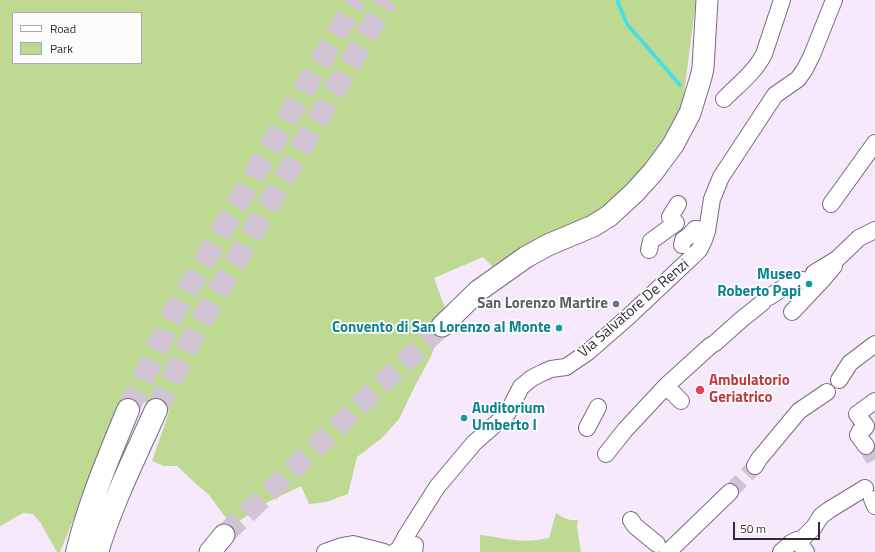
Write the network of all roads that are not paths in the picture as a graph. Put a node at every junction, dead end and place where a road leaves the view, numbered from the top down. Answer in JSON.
{"nodes":[{"id":1,"x":707,"y":0,"type":"edge"},
{"id":2,"x":782,"y":0,"type":"edge"},
{"id":3,"x":834,"y":0,"type":"edge"},
{"id":4,"x":724,"y":99,"type":"dead end"},
{"id":5,"x":875,"y":143,"type":"edge"},
{"id":6,"x":678,"y":204,"type":"dead end"},
{"id":7,"x":831,"y":204,"type":"dead end"},
{"id":8,"x":875,"y":230,"type":"edge"},
{"id":9,"x":707,"y":231,"type":"junction"},
{"id":10,"x":682,"y":244,"type":"dead end"},
{"id":11,"x":649,"y":250,"type":"dead end"},
{"id":12,"x":837,"y":259,"type":"junction"},
{"id":13,"x":792,"y":312,"type":"dead end"},
{"id":14,"x":442,"y":326,"type":"tunnel mouth"},
{"id":15,"x":875,"y":344,"type":"edge"},
{"id":16,"x":839,"y":380,"type":"dead end"},
{"id":17,"x":666,"y":386,"type":"junction"},
{"id":18,"x":827,"y":392,"type":"dead end"},
{"id":19,"x":682,"y":401,"type":"dead end"},
{"id":20,"x":875,"y":401,"type":"edge"},
{"id":21,"x":598,"y":407,"type":"dead end"},
{"id":22,"x":128,"y":410,"type":"tunnel mouth"},
{"id":23,"x":156,"y":410,"type":"tunnel mouth"},
{"id":24,"x":587,"y":423,"type":"dead end"},
{"id":25,"x":866,"y":446,"type":"tunnel mouth"},
{"id":26,"x":606,"y":454,"type":"dead end"},
{"id":27,"x":755,"y":466,"type":"tunnel mouth"},
{"id":28,"x":730,"y":492,"type":"tunnel mouth"},
{"id":29,"x":871,"y":497,"type":"edge"},
{"id":30,"x":631,"y":520,"type":"dead end"},
{"id":31,"x":95,"y":524,"type":"junction"},
{"id":32,"x":801,"y":545,"type":"edge"},
{"id":33,"x":662,"y":548,"type":"edge"},
{"id":34,"x":77,"y":552,"type":"edge"},
{"id":35,"x":97,"y":552,"type":"edge"},
{"id":36,"x":325,"y":552,"type":"edge"},
{"id":37,"x":384,"y":552,"type":"edge"},
{"id":38,"x":396,"y":552,"type":"edge"},
{"id":39,"x":781,"y":552,"type":"edge"}],
"edges":[{"from":1,"to":14,"type":"main road"},
{"from":2,"to":4,"type":"street"},
{"from":3,"to":9,"type":"street","name":"Via Salvatore De Renzi"},
{"from":5,"to":7,"type":"street"},
{"from":6,"to":11,"type":"street"},
{"from":8,"to":12,"type":"street"},
{"from":9,"to":10,"type":"street","name":"Via Salvatore De Renzi"},
{"from":9,"to":38,"type":"street","name":"Via Salvatore De Renzi"},
{"from":12,"to":13,"type":"street"},
{"from":12,"to":17,"type":"street"},
{"from":15,"to":16,"type":"street"},
{"from":17,"to":19,"type":"street"},
{"from":17,"to":26,"type":"street"},
{"from":18,"to":27,"type":"street"},
{"from":20,"to":25,"type":"street"},
{"from":21,"to":24,"type":"street"},
{"from":22,"to":31,"type":"highway"},
{"from":23,"to":31,"type":"highway"},
{"from":28,"to":33,"type":"street"},
{"from":29,"to":32,"type":"street"},
{"from":30,"to":33,"type":"street"},
{"from":31,"to":34,"type":"highway"},
{"from":31,"to":35,"type":"highway"},
{"from":32,"to":39,"type":"street"},
{"from":36,"to":37,"type":"street"}]}
